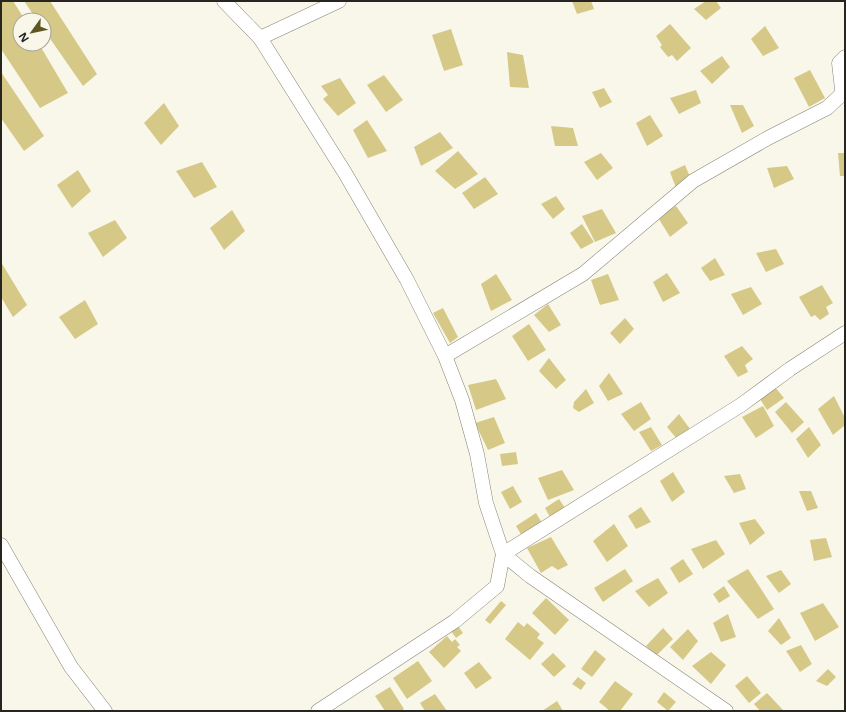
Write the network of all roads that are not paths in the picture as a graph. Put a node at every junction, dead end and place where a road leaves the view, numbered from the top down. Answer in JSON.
{"nodes":[{"id":1,"x":224,"y":1,"type":"edge"},
{"id":2,"x":339,"y":1,"type":"edge"},
{"id":3,"x":260,"y":38,"type":"junction"},
{"id":4,"x":845,"y":56,"type":"edge"},
{"id":5,"x":845,"y":333,"type":"edge"},
{"id":6,"x":445,"y":356,"type":"junction"},
{"id":7,"x":1,"y":545,"type":"edge"},
{"id":8,"x":503,"y":554,"type":"junction"},
{"id":9,"x":105,"y":711,"type":"edge"},
{"id":10,"x":318,"y":711,"type":"edge"},
{"id":11,"x":726,"y":711,"type":"edge"}],
"edges":[{"from":1,"to":3,"type":"street"},
{"from":2,"to":3,"type":"street"},
{"from":3,"to":6,"type":"street"},
{"from":4,"to":6,"type":"street"},
{"from":5,"to":8,"type":"street"},
{"from":6,"to":8,"type":"street"},
{"from":7,"to":9,"type":"street"},
{"from":8,"to":10,"type":"street"},
{"from":8,"to":11,"type":"street"}]}
